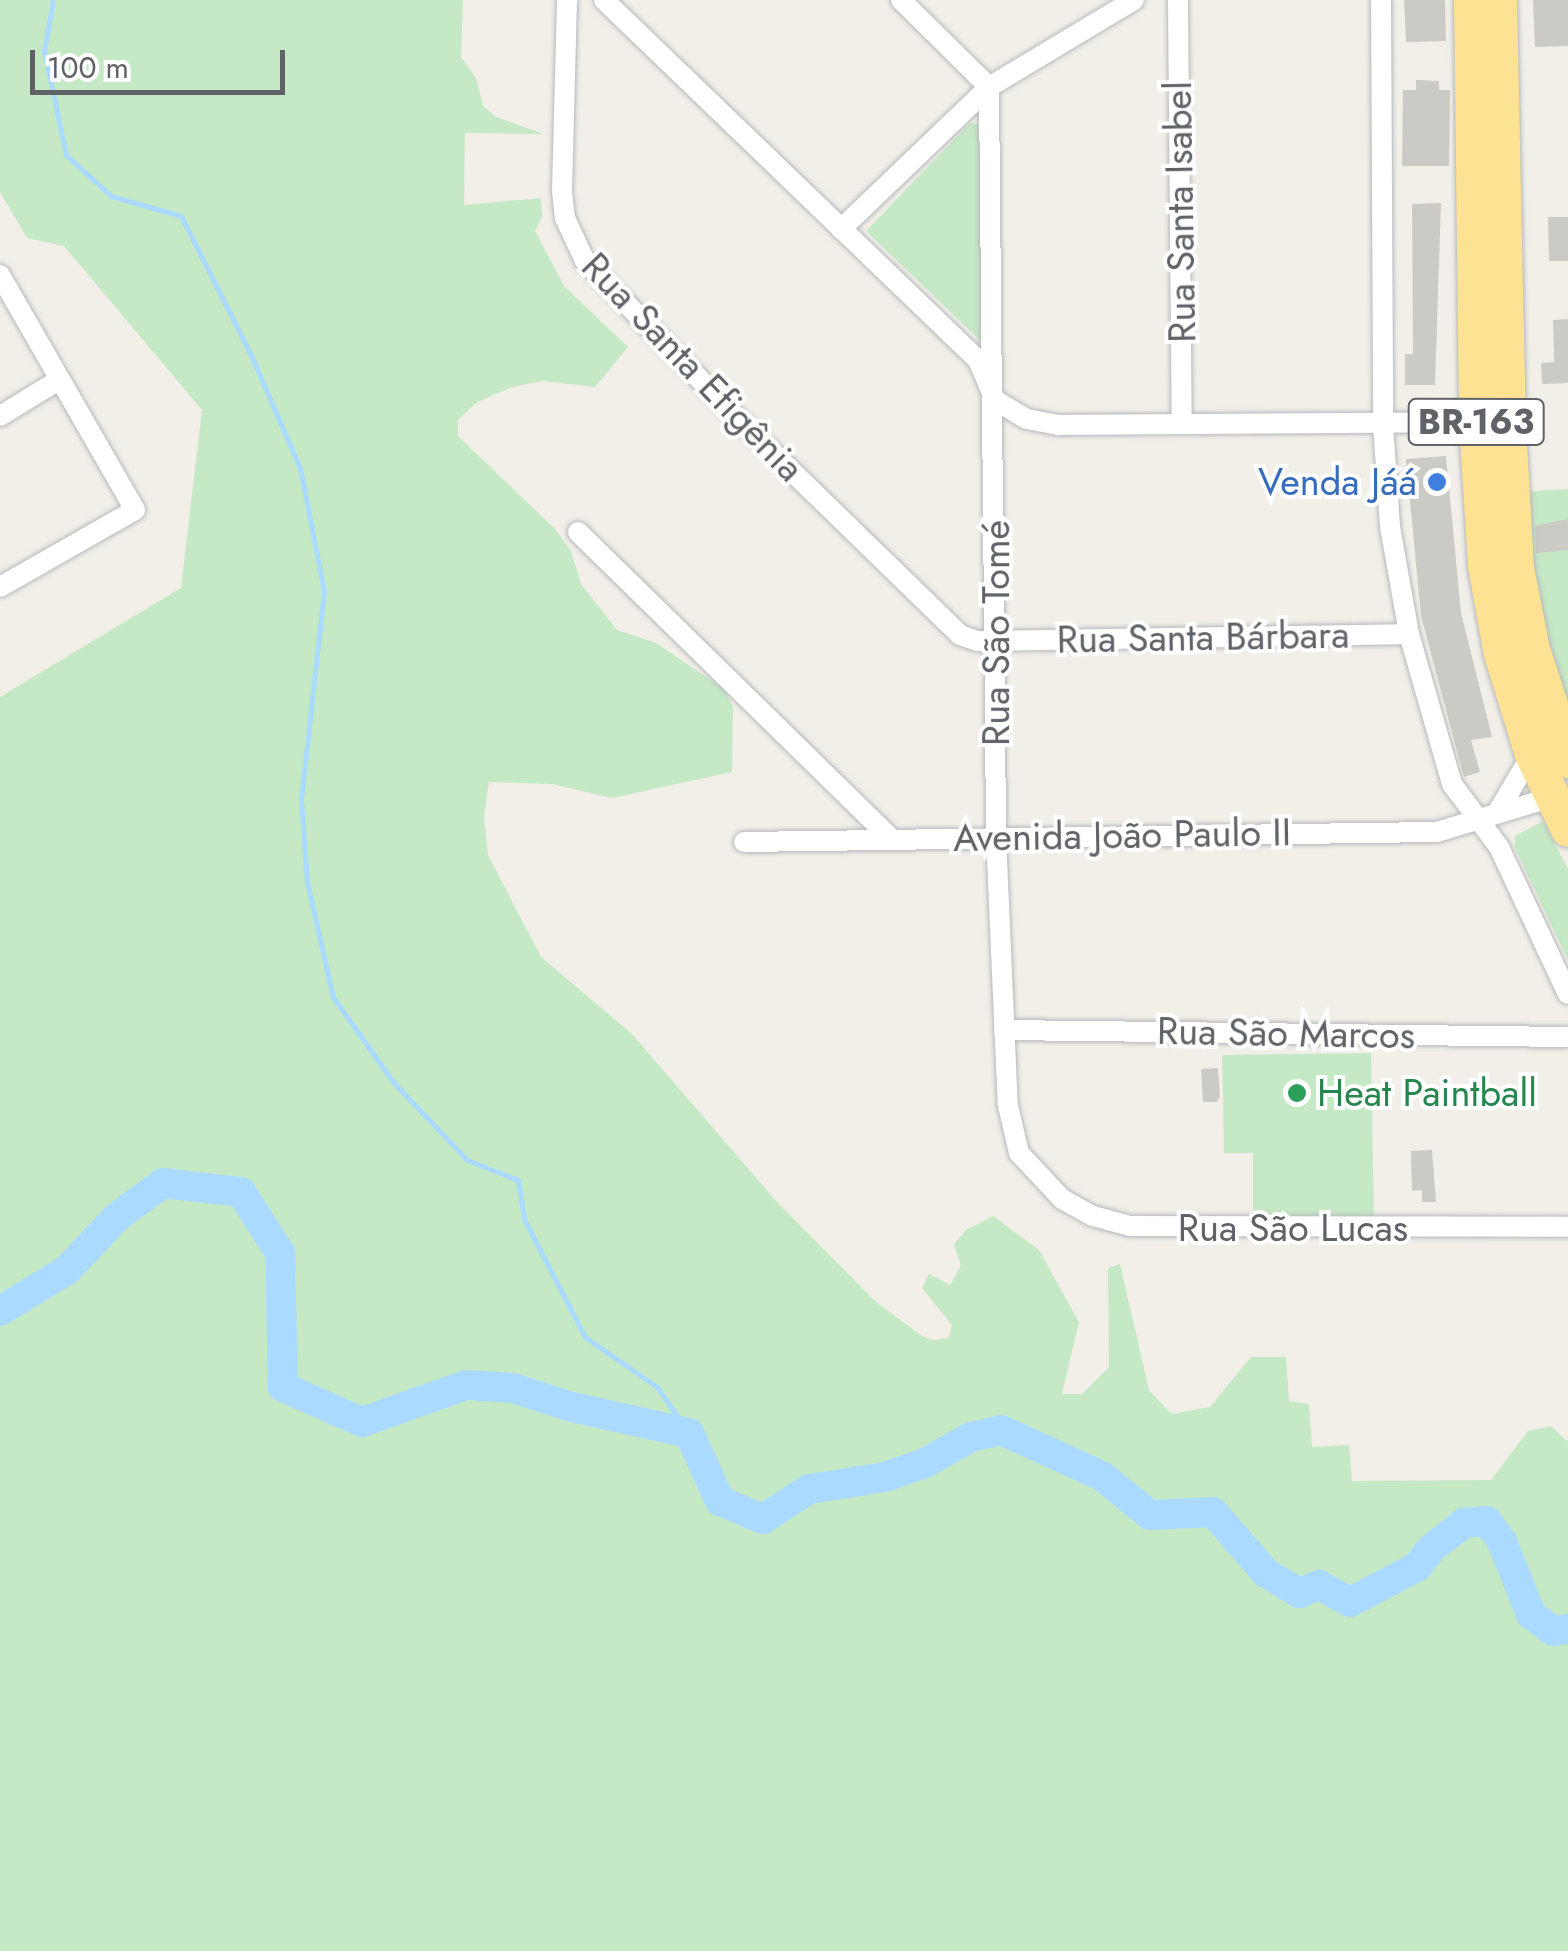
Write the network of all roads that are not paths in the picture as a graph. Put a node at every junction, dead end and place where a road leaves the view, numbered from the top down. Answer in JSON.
{"nodes":[{"id":1,"x":567,"y":0,"type":"edge"},
{"id":2,"x":604,"y":0,"type":"edge"},
{"id":3,"x":901,"y":0,"type":"edge"},
{"id":4,"x":1134,"y":0,"type":"edge"},
{"id":5,"x":1178,"y":0,"type":"edge"},
{"id":6,"x":1381,"y":0,"type":"edge"},
{"id":7,"x":1472,"y":0,"type":"edge"},
{"id":8,"x":1500,"y":0,"type":"edge"},
{"id":9,"x":989,"y":87,"type":"junction"},
{"id":10,"x":841,"y":229,"type":"junction"},
{"id":11,"x":0,"y":276,"type":"edge"},
{"id":12,"x":59,"y":380,"type":"junction"},
{"id":13,"x":995,"y":400,"type":"junction"},
{"id":14,"x":0,"y":416,"type":"edge"},
{"id":15,"x":1476,"y":422,"type":"junction"},
{"id":16,"x":1182,"y":424,"type":"junction"},
{"id":17,"x":1383,"y":424,"type":"junction"},
{"id":18,"x":578,"y":532,"type":"dead end"},
{"id":19,"x":0,"y":587,"type":"edge"},
{"id":20,"x":1409,"y":634,"type":"junction"},
{"id":21,"x":998,"y":640,"type":"junction"},
{"id":22,"x":1532,"y":754,"type":"junction"},
{"id":23,"x":1568,"y":760,"type":"edge"},
{"id":24,"x":1552,"y":797,"type":"junction"},
{"id":25,"x":1497,"y":813,"type":"junction"},
{"id":26,"x":1476,"y":820,"type":"junction"},
{"id":27,"x":1568,"y":829,"type":"edge"},
{"id":28,"x":996,"y":836,"type":"junction"},
{"id":29,"x":890,"y":838,"type":"junction"},
{"id":30,"x":744,"y":842,"type":"dead end"},
{"id":31,"x":1568,"y":994,"type":"edge"},
{"id":32,"x":1004,"y":1030,"type":"junction"},
{"id":33,"x":1568,"y":1037,"type":"edge"},
{"id":34,"x":1034,"y":1172,"type":"joint"},
{"id":35,"x":1568,"y":1226,"type":"edge"}],
"edges":[{"from":1,"to":21,"type":"street","name":"Rua Santa Efigênia"},
{"from":2,"to":10,"type":"street"},
{"from":3,"to":9,"type":"street"},
{"from":4,"to":9,"type":"street"},
{"from":5,"to":16,"type":"street","name":"Rua Santa Isabel"},
{"from":6,"to":17,"type":"street"},
{"from":7,"to":15,"type":"highway","number":"BR-163"},
{"from":8,"to":23,"type":"highway","number":"BR-163"},
{"from":9,"to":10,"type":"street"},
{"from":9,"to":13,"type":"street","name":"Rua São Tomé"},
{"from":10,"to":13,"type":"street"},
{"from":11,"to":12,"type":"street"},
{"from":12,"to":14,"type":"street"},
{"from":12,"to":19,"type":"street"},
{"from":13,"to":16,"type":"street"},
{"from":13,"to":21,"type":"street","name":"Rua São Tomé"},
{"from":15,"to":17,"type":"street"},
{"from":15,"to":22,"type":"highway","number":"BR-163"},
{"from":16,"to":17,"type":"street"},
{"from":17,"to":20,"type":"street"},
{"from":18,"to":29,"type":"street"},
{"from":20,"to":21,"type":"street","name":"Rua Santa Bárbara"},
{"from":20,"to":26,"type":"street"},
{"from":21,"to":28,"type":"street","name":"Rua São Tomé"},
{"from":22,"to":24,"type":"highway","number":"BR-163"},
{"from":22,"to":25,"type":"street"},
{"from":24,"to":25,"type":"street","name":"Avenida João Paulo II"},
{"from":24,"to":27,"type":"highway","number":"BR-163"},
{"from":25,"to":26,"type":"street","name":"Avenida João Paulo II"},
{"from":26,"to":28,"type":"street","name":"Avenida João Paulo II"},
{"from":26,"to":31,"type":"street"},
{"from":28,"to":29,"type":"street","name":"Avenida João Paulo II"},
{"from":28,"to":32,"type":"street","name":"Rua São Tomé"},
{"from":29,"to":30,"type":"street","name":"Avenida João Paulo II"},
{"from":32,"to":33,"type":"street","name":"Rua São Marcos"},
{"from":32,"to":34,"type":"street","name":"Rua São Tomé"},
{"from":34,"to":35,"type":"street","name":"Rua São Lucas"}]}
